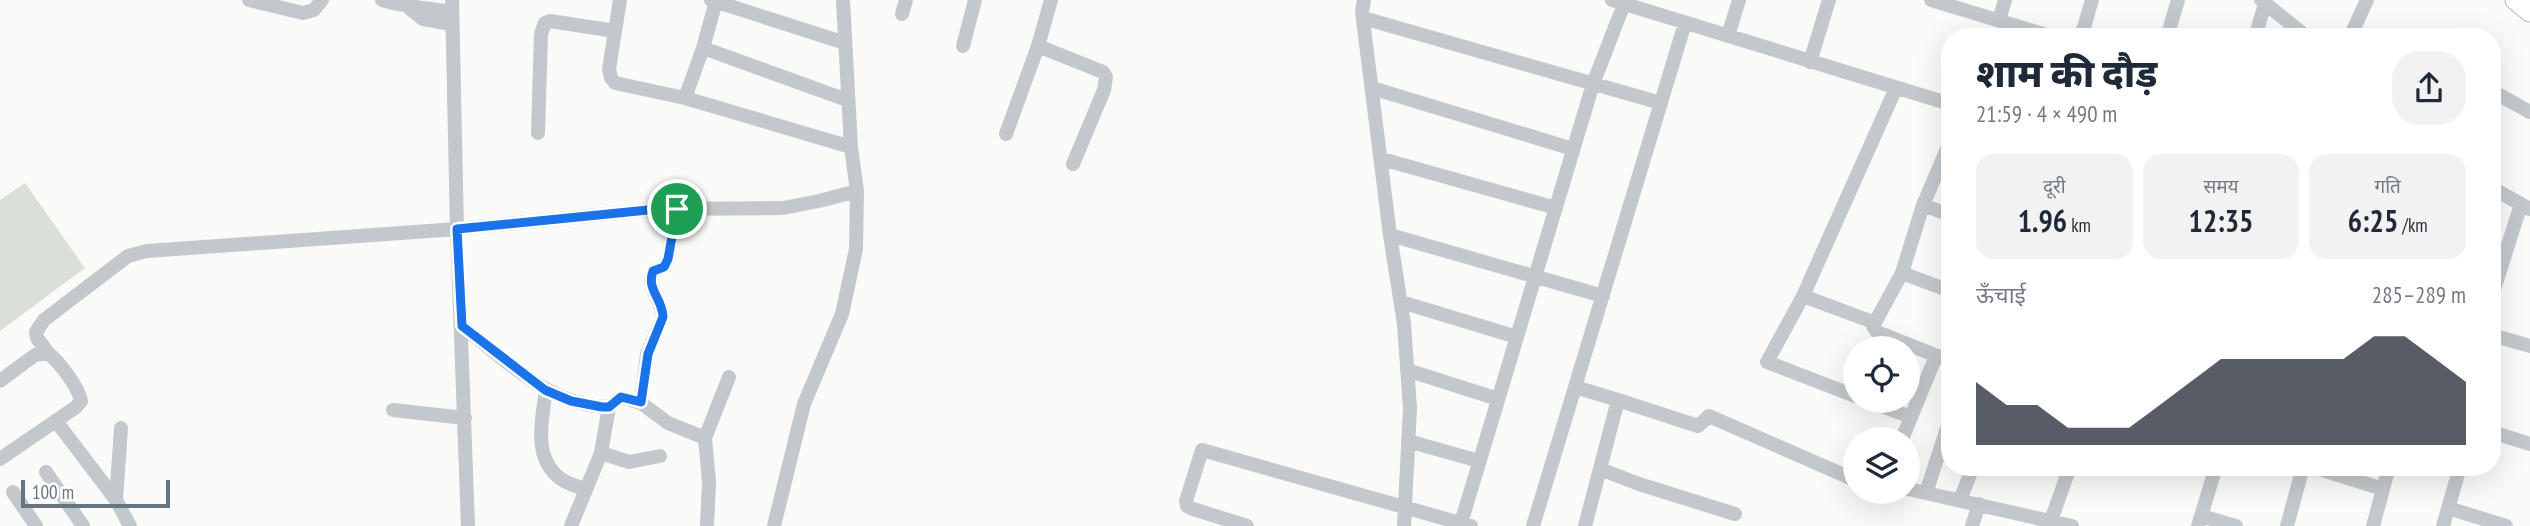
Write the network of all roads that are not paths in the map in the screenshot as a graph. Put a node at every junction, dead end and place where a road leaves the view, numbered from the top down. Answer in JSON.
{"nodes":[{"id":1,"x":249,"y":0,"type":"edge"},
{"id":2,"x":322,"y":0,"type":"edge"},
{"id":3,"x":382,"y":0,"type":"edge"},
{"id":4,"x":620,"y":0,"type":"edge"},
{"id":5,"x":844,"y":0,"type":"edge"},
{"id":6,"x":975,"y":0,"type":"edge"},
{"id":7,"x":1051,"y":0,"type":"edge"},
{"id":8,"x":1364,"y":0,"type":"edge"},
{"id":9,"x":1740,"y":0,"type":"edge"},
{"id":10,"x":1829,"y":0,"type":"edge"},
{"id":11,"x":1931,"y":0,"type":"edge"},
{"id":12,"x":2005,"y":0,"type":"edge"},
{"id":13,"x":2092,"y":0,"type":"edge"},
{"id":14,"x":2178,"y":0,"type":"edge"},
{"id":15,"x":2367,"y":0,"type":"edge"},
{"id":16,"x":2515,"y":0,"type":"edge"},
{"id":17,"x":713,"y":1,"type":"edge"},
{"id":18,"x":1618,"y":2,"type":"edge"},
{"id":19,"x":2263,"y":2,"type":"edge"},
{"id":20,"x":414,"y":5,"type":"edge"},
{"id":21,"x":452,"y":12,"type":"edge"},
{"id":22,"x":2530,"y":12,"type":"edge"},
{"id":23,"x":1363,"y":18,"type":"junction"},
{"id":24,"x":1999,"y":20,"type":"junction"},
{"id":25,"x":1685,"y":23,"type":"junction"},
{"id":26,"x":2024,"y":28,"type":"edge"},
{"id":27,"x":2084,"y":28,"type":"edge"},
{"id":28,"x":2170,"y":28,"type":"edge"},
{"id":29,"x":2257,"y":28,"type":"edge"},
{"id":30,"x":2296,"y":28,"type":"edge"},
{"id":31,"x":2354,"y":28,"type":"edge"},
{"id":32,"x":615,"y":31,"type":"junction"},
{"id":33,"x":1728,"y":36,"type":"junction"},
{"id":34,"x":845,"y":43,"type":"junction"},
{"id":35,"x":963,"y":46,"type":"dead end"},
{"id":36,"x":1038,"y":46,"type":"junction"},
{"id":37,"x":703,"y":48,"type":"junction"},
{"id":38,"x":1810,"y":62,"type":"junction"},
{"id":39,"x":1593,"y":84,"type":"junction"},
{"id":40,"x":1372,"y":88,"type":"junction"},
{"id":41,"x":1896,"y":88,"type":"junction"},
{"id":42,"x":2501,"y":96,"type":"edge"},
{"id":43,"x":685,"y":98,"type":"junction"},
{"id":44,"x":847,"y":100,"type":"junction"},
{"id":45,"x":1941,"y":101,"type":"edge"},
{"id":46,"x":1661,"y":103,"type":"junction"},
{"id":47,"x":2530,"y":112,"type":"edge"},
{"id":48,"x":538,"y":133,"type":"dead end"},
{"id":49,"x":1006,"y":134,"type":"dead end"},
{"id":50,"x":850,"y":147,"type":"junction"},
{"id":51,"x":1573,"y":149,"type":"junction"},
{"id":52,"x":1382,"y":159,"type":"junction"},
{"id":53,"x":1941,"y":163,"type":"edge"},
{"id":54,"x":1073,"y":164,"type":"dead end"},
{"id":55,"x":857,"y":191,"type":"junction"},
{"id":56,"x":2501,"y":193,"type":"edge"},
{"id":57,"x":1923,"y":205,"type":"junction"},
{"id":58,"x":2526,"y":206,"type":"edge"},
{"id":59,"x":1556,"y":208,"type":"junction"},
{"id":60,"x":677,"y":209,"type":"junction"},
{"id":61,"x":1941,"y":212,"type":"edge"},
{"id":62,"x":457,"y":229,"type":"junction"},
{"id":63,"x":1390,"y":235,"type":"junction"},
{"id":64,"x":2501,"y":247,"type":"edge"},
{"id":65,"x":1902,"y":273,"type":"junction"},
{"id":66,"x":1535,"y":276,"type":"junction"},
{"id":67,"x":1941,"y":288,"type":"edge"},
{"id":68,"x":1603,"y":296,"type":"junction"},
{"id":69,"x":1803,"y":296,"type":"junction"},
{"id":70,"x":1401,"y":302,"type":"junction"},
{"id":71,"x":1873,"y":322,"type":"junction"},
{"id":72,"x":462,"y":326,"type":"junction"},
{"id":73,"x":1517,"y":337,"type":"junction"},
{"id":74,"x":2501,"y":338,"type":"edge"},
{"id":75,"x":2530,"y":346,"type":"edge"},
{"id":76,"x":48,"y":353,"type":"junction"},
{"id":77,"x":1941,"y":357,"type":"edge"},
{"id":78,"x":1941,"y":362,"type":"edge"},
{"id":79,"x":1407,"y":370,"type":"junction"},
{"id":80,"x":729,"y":377,"type":"dead end"},
{"id":81,"x":0,"y":381,"type":"edge"},
{"id":82,"x":1575,"y":387,"type":"junction"},
{"id":83,"x":545,"y":390,"type":"junction"},
{"id":84,"x":1843,"y":391,"type":"edge"},
{"id":85,"x":1498,"y":399,"type":"junction"},
{"id":86,"x":1618,"y":400,"type":"junction"},
{"id":87,"x":641,"y":402,"type":"junction"},
{"id":88,"x":609,"y":407,"type":"junction"},
{"id":89,"x":393,"y":410,"type":"dead end"},
{"id":90,"x":1900,"y":413,"type":"edge"},
{"id":91,"x":1911,"y":417,"type":"junction"},
{"id":92,"x":465,"y":418,"type":"junction"},
{"id":93,"x":56,"y":421,"type":"junction"},
{"id":94,"x":1907,"y":427,"type":"edge"},
{"id":95,"x":121,"y":428,"type":"dead end"},
{"id":96,"x":2501,"y":435,"type":"edge"},
{"id":97,"x":705,"y":438,"type":"junction"},
{"id":98,"x":1408,"y":440,"type":"junction"},
{"id":99,"x":2530,"y":444,"type":"edge"},
{"id":100,"x":1941,"y":447,"type":"edge"},
{"id":101,"x":601,"y":453,"type":"junction"},
{"id":102,"x":660,"y":456,"type":"dead end"},
{"id":103,"x":0,"y":459,"type":"edge"},
{"id":104,"x":1479,"y":461,"type":"junction"},
{"id":105,"x":1600,"y":469,"type":"junction"},
{"id":106,"x":46,"y":472,"type":"dead end"},
{"id":107,"x":1843,"y":475,"type":"edge"},
{"id":108,"x":1969,"y":476,"type":"edge"},
{"id":109,"x":2067,"y":476,"type":"edge"},
{"id":110,"x":2213,"y":476,"type":"edge"},
{"id":111,"x":2301,"y":476,"type":"edge"},
{"id":112,"x":2342,"y":476,"type":"edge"},
{"id":113,"x":2387,"y":476,"type":"edge"},
{"id":114,"x":2457,"y":476,"type":"edge"},
{"id":115,"x":2383,"y":489,"type":"junction"},
{"id":116,"x":586,"y":490,"type":"junction"},
{"id":117,"x":13,"y":492,"type":"dead end"},
{"id":118,"x":1920,"y":492,"type":"edge"},
{"id":119,"x":1926,"y":493,"type":"junction"},
{"id":120,"x":116,"y":500,"type":"junction"},
{"id":121,"x":1960,"y":500,"type":"junction"},
{"id":122,"x":1979,"y":504,"type":"junction"},
{"id":123,"x":1404,"y":506,"type":"junction"},
{"id":124,"x":2448,"y":508,"type":"junction"},
{"id":125,"x":1735,"y":514,"type":"dead end"},
{"id":126,"x":2200,"y":521,"type":"edge"},
{"id":127,"x":2050,"y":523,"type":"edge"},
{"id":128,"x":1466,"y":525,"type":"edge"},
{"id":129,"x":36,"y":526,"type":"edge"},
{"id":130,"x":82,"y":526,"type":"edge"},
{"id":131,"x":130,"y":526,"type":"edge"},
{"id":132,"x":468,"y":526,"type":"edge"},
{"id":133,"x":571,"y":526,"type":"edge"},
{"id":134,"x":707,"y":526,"type":"edge"},
{"id":135,"x":774,"y":526,"type":"edge"},
{"id":136,"x":1247,"y":526,"type":"edge"},
{"id":137,"x":1404,"y":526,"type":"edge"},
{"id":138,"x":1533,"y":526,"type":"edge"},
{"id":139,"x":1585,"y":526,"type":"edge"},
{"id":140,"x":1972,"y":526,"type":"edge"},
{"id":141,"x":2072,"y":526,"type":"edge"},
{"id":142,"x":2236,"y":526,"type":"edge"},
{"id":143,"x":2287,"y":526,"type":"edge"},
{"id":144,"x":2373,"y":526,"type":"edge"},
{"id":145,"x":2443,"y":526,"type":"edge"},
{"id":146,"x":2506,"y":526,"type":"edge"}],
"edges":[{"from":1,"to":2,"type":"street"},
{"from":3,"to":20,"type":"street"},
{"from":4,"to":32,"type":"street"},
{"from":5,"to":34,"type":"street"},
{"from":6,"to":35,"type":"street"},
{"from":7,"to":36,"type":"street"},
{"from":8,"to":23,"type":"street"},
{"from":9,"to":33,"type":"street"},
{"from":10,"to":38,"type":"street"},
{"from":11,"to":24,"type":"street"},
{"from":12,"to":24,"type":"street"},
{"from":13,"to":27,"type":"street"},
{"from":14,"to":28,"type":"street"},
{"from":15,"to":31,"type":"street"},
{"from":16,"to":22,"type":"main road"},
{"from":17,"to":34,"type":"street"},
{"from":17,"to":37,"type":"street"},
{"from":18,"to":25,"type":"street"},
{"from":18,"to":39,"type":"street"},
{"from":19,"to":29,"type":"street"},
{"from":19,"to":30,"type":"street"},
{"from":20,"to":21,"type":"street"},
{"from":21,"to":62,"type":"street"},
{"from":23,"to":39,"type":"street"},
{"from":23,"to":40,"type":"street"},
{"from":24,"to":26,"type":"street"},
{"from":25,"to":33,"type":"street"},
{"from":25,"to":46,"type":"street"},
{"from":32,"to":43,"type":"street"},
{"from":32,"to":48,"type":"street"},
{"from":33,"to":38,"type":"street"},
{"from":34,"to":44,"type":"street"},
{"from":36,"to":49,"type":"street"},
{"from":36,"to":54,"type":"street"},
{"from":37,"to":43,"type":"street"},
{"from":37,"to":44,"type":"street"},
{"from":38,"to":41,"type":"street"},
{"from":39,"to":46,"type":"street"},
{"from":39,"to":51,"type":"street"},
{"from":40,"to":51,"type":"street"},
{"from":40,"to":52,"type":"street"},
{"from":41,"to":45,"type":"street"},
{"from":41,"to":69,"type":"street"},
{"from":42,"to":47,"type":"street"},
{"from":43,"to":50,"type":"street"},
{"from":44,"to":50,"type":"street"},
{"from":46,"to":68,"type":"street"},
{"from":50,"to":55,"type":"street"},
{"from":51,"to":59,"type":"street"},
{"from":52,"to":59,"type":"street"},
{"from":52,"to":63,"type":"street"},
{"from":53,"to":57,"type":"street"},
{"from":55,"to":60,"type":"street"},
{"from":55,"to":135,"type":"street"},
{"from":56,"to":58,"type":"street"},
{"from":57,"to":61,"type":"street"},
{"from":57,"to":65,"type":"street"},
{"from":58,"to":64,"type":"street"},
{"from":59,"to":66,"type":"street"},
{"from":60,"to":62,"type":"street"},
{"from":60,"to":87,"type":"street"},
{"from":62,"to":72,"type":"street"},
{"from":62,"to":76,"type":"street"},
{"from":63,"to":66,"type":"street"},
{"from":63,"to":70,"type":"street"},
{"from":65,"to":67,"type":"street"},
{"from":65,"to":71,"type":"street"},
{"from":66,"to":68,"type":"street"},
{"from":66,"to":73,"type":"street"},
{"from":68,"to":82,"type":"street"},
{"from":69,"to":71,"type":"street"},
{"from":69,"to":84,"type":"street"},
{"from":70,"to":73,"type":"street"},
{"from":70,"to":79,"type":"street"},
{"from":71,"to":77,"type":"street"},
{"from":72,"to":83,"type":"street"},
{"from":72,"to":92,"type":"street"},
{"from":73,"to":85,"type":"street"},
{"from":74,"to":75,"type":"street"},
{"from":76,"to":81,"type":"street"},
{"from":76,"to":93,"type":"street"},
{"from":78,"to":91,"type":"street"},
{"from":79,"to":85,"type":"street"},
{"from":79,"to":98,"type":"street"},
{"from":80,"to":97,"type":"street"},
{"from":82,"to":86,"type":"street"},
{"from":82,"to":138,"type":"street"},
{"from":83,"to":88,"type":"street"},
{"from":83,"to":116,"type":"street"},
{"from":85,"to":104,"type":"street"},
{"from":86,"to":105,"type":"street"},
{"from":86,"to":107,"type":"street"},
{"from":87,"to":88,"type":"street"},
{"from":87,"to":97,"type":"street"},
{"from":88,"to":101,"type":"street"},
{"from":89,"to":92,"type":"street"},
{"from":90,"to":91,"type":"street"},
{"from":91,"to":94,"type":"street"},
{"from":92,"to":132,"type":"street"},
{"from":93,"to":103,"type":"street"},
{"from":93,"to":120,"type":"street"},
{"from":95,"to":120,"type":"street"},
{"from":96,"to":99,"type":"street"},
{"from":97,"to":134,"type":"street"},
{"from":98,"to":104,"type":"street"},
{"from":98,"to":123,"type":"street"},
{"from":100,"to":119,"type":"street"},
{"from":101,"to":102,"type":"street"},
{"from":101,"to":116,"type":"street"},
{"from":104,"to":128,"type":"street"},
{"from":105,"to":125,"type":"street"},
{"from":105,"to":139,"type":"street"},
{"from":106,"to":130,"type":"street"},
{"from":108,"to":121,"type":"street"},
{"from":109,"to":127,"type":"street"},
{"from":110,"to":126,"type":"street"},
{"from":111,"to":143,"type":"street"},
{"from":112,"to":115,"type":"street"},
{"from":113,"to":115,"type":"street"},
{"from":114,"to":124,"type":"street"},
{"from":115,"to":144,"type":"street"},
{"from":116,"to":133,"type":"street"},
{"from":117,"to":129,"type":"street"},
{"from":118,"to":119,"type":"street"},
{"from":119,"to":121,"type":"street"},
{"from":120,"to":131,"type":"street"},
{"from":121,"to":122,"type":"street"},
{"from":122,"to":127,"type":"street"},
{"from":122,"to":140,"type":"street"},
{"from":123,"to":128,"type":"street"},
{"from":123,"to":136,"type":"street"},
{"from":123,"to":137,"type":"street"},
{"from":124,"to":145,"type":"street"},
{"from":124,"to":146,"type":"street"},
{"from":126,"to":142,"type":"street"},
{"from":127,"to":141,"type":"street"}]}
